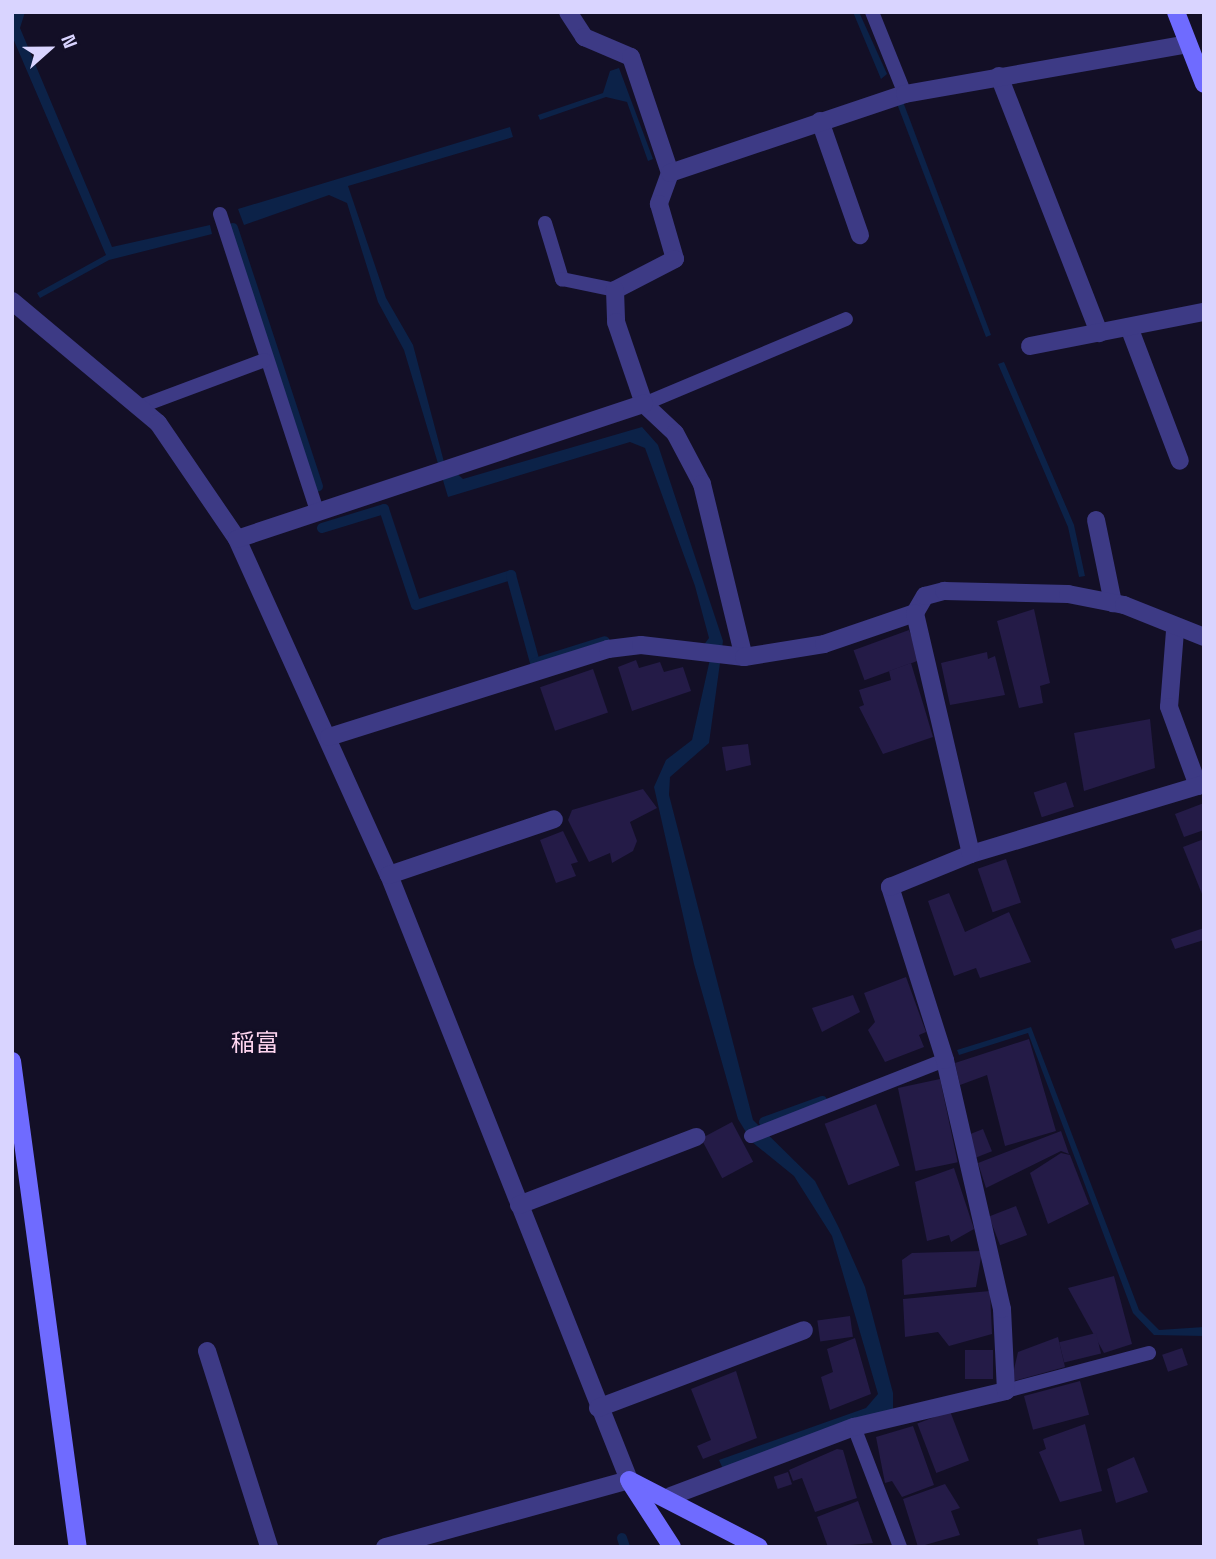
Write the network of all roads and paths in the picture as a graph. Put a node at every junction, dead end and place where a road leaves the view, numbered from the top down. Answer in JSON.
{"nodes":[{"id":1,"x":568,"y":12,"type":"edge"},
{"id":2,"x":872,"y":12,"type":"edge"},
{"id":3,"x":1176,"y":12,"type":"edge"},
{"id":4,"x":1188,"y":44,"type":"junction"},
{"id":5,"x":999,"y":76,"type":"junction"},
{"id":6,"x":1204,"y":84,"type":"edge"},
{"id":7,"x":905,"y":94,"type":"junction"},
{"id":8,"x":820,"y":121,"type":"junction"},
{"id":9,"x":670,"y":173,"type":"junction"},
{"id":10,"x":220,"y":214,"type":"dead end"},
{"id":11,"x":545,"y":223,"type":"dead end"},
{"id":12,"x":860,"y":234,"type":"dead end"},
{"id":13,"x":615,"y":290,"type":"junction"},
{"id":14,"x":12,"y":301,"type":"edge"},
{"id":15,"x":1204,"y":312,"type":"edge"},
{"id":16,"x":846,"y":319,"type":"dead end"},
{"id":17,"x":1129,"y":327,"type":"junction"},
{"id":18,"x":1098,"y":333,"type":"junction"},
{"id":19,"x":1030,"y":346,"type":"dead end"},
{"id":20,"x":265,"y":360,"type":"junction"},
{"id":21,"x":644,"y":404,"type":"junction"},
{"id":22,"x":139,"y":407,"type":"junction"},
{"id":23,"x":1180,"y":461,"type":"dead end"},
{"id":24,"x":318,"y":513,"type":"junction"},
{"id":25,"x":1097,"y":520,"type":"dead end"},
{"id":26,"x":237,"y":539,"type":"junction"},
{"id":27,"x":1113,"y":603,"type":"junction"},
{"id":28,"x":915,"y":613,"type":"junction"},
{"id":29,"x":1175,"y":631,"type":"junction"},
{"id":30,"x":1204,"y":637,"type":"edge"},
{"id":31,"x":744,"y":657,"type":"junction"},
{"id":32,"x":329,"y":737,"type":"junction"},
{"id":33,"x":1201,"y":785,"type":"edge"},
{"id":34,"x":554,"y":819,"type":"dead end"},
{"id":35,"x":971,"y":855,"type":"junction"},
{"id":36,"x":389,"y":875,"type":"junction"},
{"id":37,"x":946,"y":1060,"type":"junction"},
{"id":38,"x":12,"y":1061,"type":"edge"},
{"id":39,"x":751,"y":1136,"type":"dead end"},
{"id":40,"x":696,"y":1137,"type":"dead end"},
{"id":41,"x":519,"y":1205,"type":"junction"},
{"id":42,"x":804,"y":1330,"type":"dead end"},
{"id":43,"x":207,"y":1351,"type":"dead end"},
{"id":44,"x":1149,"y":1353,"type":"dead end"},
{"id":45,"x":1006,"y":1391,"type":"junction"},
{"id":46,"x":598,"y":1408,"type":"junction"},
{"id":47,"x":854,"y":1427,"type":"junction"},
{"id":48,"x":629,"y":1480,"type":"junction"},
{"id":49,"x":671,"y":1496,"type":"junction"},
{"id":50,"x":79,"y":1547,"type":"edge"},
{"id":51,"x":269,"y":1547,"type":"edge"},
{"id":52,"x":385,"y":1547,"type":"edge"},
{"id":53,"x":672,"y":1547,"type":"edge"},
{"id":54,"x":759,"y":1547,"type":"edge"},
{"id":55,"x":900,"y":1547,"type":"edge"}],
"edges":[{"from":1,"to":9,"type":"street"},
{"from":2,"to":7,"type":"lane"},
{"from":3,"to":4,"type":"street"},
{"from":4,"to":5,"type":"street"},
{"from":4,"to":6,"type":"street"},
{"from":5,"to":7,"type":"street"},
{"from":5,"to":18,"type":"street"},
{"from":7,"to":8,"type":"street"},
{"from":8,"to":9,"type":"street"},
{"from":8,"to":12,"type":"street"},
{"from":9,"to":13,"type":"street"},
{"from":10,"to":20,"type":"lane"},
{"from":11,"to":13,"type":"lane"},
{"from":13,"to":21,"type":"street"},
{"from":14,"to":22,"type":"street"},
{"from":15,"to":17,"type":"street"},
{"from":16,"to":21,"type":"lane"},
{"from":17,"to":18,"type":"street"},
{"from":17,"to":23,"type":"street"},
{"from":18,"to":19,"type":"street"},
{"from":20,"to":22,"type":"lane"},
{"from":20,"to":24,"type":"lane"},
{"from":21,"to":24,"type":"street"},
{"from":21,"to":31,"type":"street"},
{"from":22,"to":26,"type":"street"},
{"from":24,"to":26,"type":"street"},
{"from":25,"to":27,"type":"street"},
{"from":26,"to":32,"type":"street"},
{"from":27,"to":28,"type":"street"},
{"from":27,"to":29,"type":"street"},
{"from":28,"to":31,"type":"street"},
{"from":28,"to":35,"type":"street"},
{"from":29,"to":30,"type":"street"},
{"from":29,"to":33,"type":"street"},
{"from":31,"to":32,"type":"street"},
{"from":32,"to":36,"type":"street"},
{"from":33,"to":35,"type":"street"},
{"from":34,"to":36,"type":"street"},
{"from":35,"to":37,"type":"street"},
{"from":36,"to":41,"type":"street"},
{"from":37,"to":39,"type":"lane"},
{"from":37,"to":45,"type":"street"},
{"from":38,"to":50,"type":"street"},
{"from":40,"to":41,"type":"street"},
{"from":41,"to":46,"type":"street"},
{"from":42,"to":46,"type":"street"},
{"from":43,"to":51,"type":"street"},
{"from":44,"to":45,"type":"lane"},
{"from":45,"to":47,"type":"street"},
{"from":46,"to":48,"type":"street"},
{"from":47,"to":49,"type":"street"},
{"from":47,"to":55,"type":"lane"},
{"from":48,"to":49,"type":"street"},
{"from":48,"to":52,"type":"street"},
{"from":48,"to":53,"type":"street"},
{"from":49,"to":54,"type":"street"}]}
